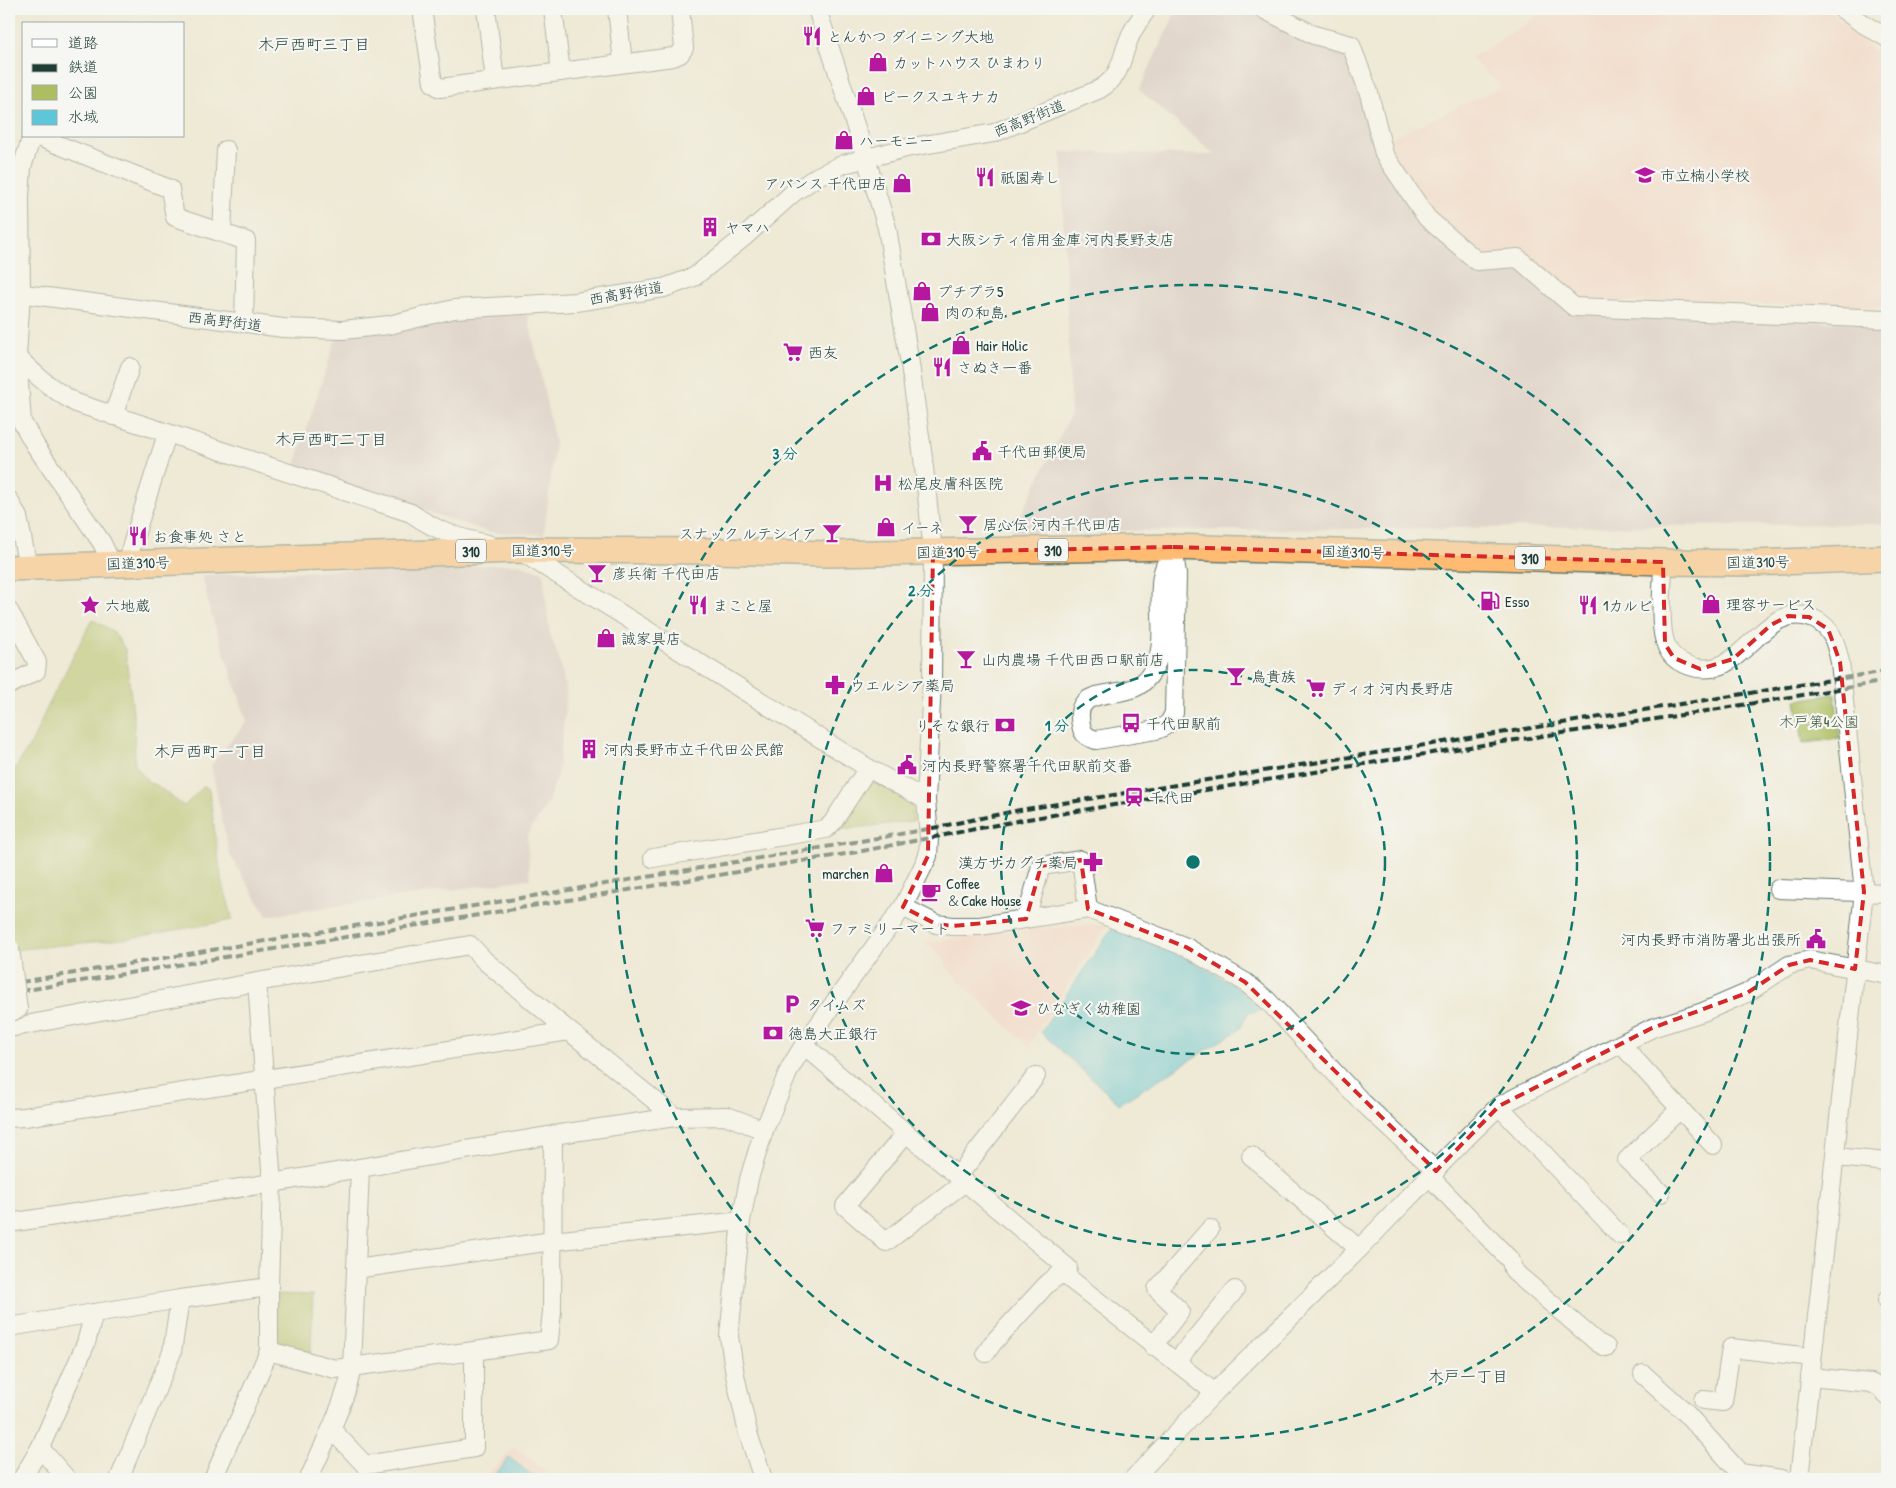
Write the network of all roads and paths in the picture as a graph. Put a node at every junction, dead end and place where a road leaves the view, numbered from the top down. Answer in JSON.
{"nodes":[{"id":1,"x":422,"y":9,"type":"edge"},
{"id":2,"x":486,"y":9,"type":"edge"},
{"id":3,"x":553,"y":9,"type":"edge"},
{"id":4,"x":617,"y":9,"type":"edge"},
{"id":5,"x":680,"y":9,"type":"edge"},
{"id":6,"x":817,"y":9,"type":"edge"},
{"id":7,"x":1148,"y":9,"type":"edge"},
{"id":8,"x":1263,"y":9,"type":"edge"},
{"id":9,"x":1842,"y":9,"type":"edge"},
{"id":10,"x":1887,"y":38,"type":"edge"},
{"id":11,"x":623,"y":63,"type":"junction"},
{"id":12,"x":561,"y":72,"type":"junction"},
{"id":13,"x":495,"y":80,"type":"junction"},
{"id":14,"x":31,"y":138,"type":"edge"},
{"id":15,"x":41,"y":138,"type":"edge"},
{"id":16,"x":226,"y":150,"type":"dead end"},
{"id":17,"x":866,"y":158,"type":"junction"},
{"id":18,"x":15,"y":182,"type":"edge"},
{"id":19,"x":222,"y":232,"type":"junction"},
{"id":20,"x":15,"y":293,"type":"edge"},
{"id":21,"x":1887,"y":319,"type":"edge"},
{"id":22,"x":244,"y":323,"type":"junction"},
{"id":23,"x":13,"y":352,"type":"edge"},
{"id":24,"x":130,"y":367,"type":"dead end"},
{"id":25,"x":113,"y":416,"type":"junction"},
{"id":26,"x":15,"y":422,"type":"edge"},
{"id":27,"x":167,"y":434,"type":"junction"},
{"id":28,"x":9,"y":500,"type":"edge"},
{"id":29,"x":1173,"y":547,"type":"junction"},
{"id":30,"x":519,"y":550,"type":"junction"},
{"id":31,"x":933,"y":552,"type":"junction"},
{"id":32,"x":1887,"y":558,"type":"edge"},
{"id":33,"x":1663,"y":562,"type":"junction"},
{"id":34,"x":121,"y":563,"type":"junction"},
{"id":35,"x":18,"y":567,"type":"edge"},
{"id":36,"x":9,"y":612,"type":"edge"},
{"id":37,"x":9,"y":686,"type":"edge"},
{"id":38,"x":868,"y":768,"type":"junction"},
{"id":39,"x":926,"y":800,"type":"junction"},
{"id":40,"x":653,"y":858,"type":"dead end"},
{"id":41,"x":1778,"y":889,"type":"dead end"},
{"id":42,"x":1864,"y":892,"type":"junction"},
{"id":43,"x":1887,"y":893,"type":"edge"},
{"id":44,"x":903,"y":907,"type":"junction"},
{"id":45,"x":1088,"y":909,"type":"junction"},
{"id":46,"x":1026,"y":918,"type":"junction"},
{"id":47,"x":10,"y":948,"type":"dead end"},
{"id":48,"x":1855,"y":969,"type":"junction"},
{"id":49,"x":1887,"y":976,"type":"edge"},
{"id":50,"x":257,"y":982,"type":"junction"},
{"id":51,"x":9,"y":1013,"type":"edge"},
{"id":52,"x":9,"y":1028,"type":"edge"},
{"id":53,"x":569,"y":1031,"type":"junction"},
{"id":54,"x":1621,"y":1044,"type":"junction"},
{"id":55,"x":804,"y":1045,"type":"junction"},
{"id":56,"x":1036,"y":1076,"type":"dead end"},
{"id":57,"x":265,"y":1080,"type":"junction"},
{"id":58,"x":1499,"y":1106,"type":"junction"},
{"id":59,"x":1680,"y":1109,"type":"junction"},
{"id":60,"x":675,"y":1117,"type":"junction"},
{"id":61,"x":9,"y":1118,"type":"edge"},
{"id":62,"x":764,"y":1130,"type":"junction"},
{"id":63,"x":906,"y":1133,"type":"junction"},
{"id":64,"x":553,"y":1135,"type":"junction"},
{"id":65,"x":1713,"y":1144,"type":"dead end"},
{"id":66,"x":1251,"y":1156,"type":"dead end"},
{"id":67,"x":1836,"y":1157,"type":"junction"},
{"id":68,"x":1887,"y":1162,"type":"edge"},
{"id":69,"x":360,"y":1168,"type":"junction"},
{"id":70,"x":1433,"y":1174,"type":"junction"},
{"id":71,"x":962,"y":1179,"type":"junction"},
{"id":72,"x":272,"y":1183,"type":"junction"},
{"id":73,"x":1661,"y":1193,"type":"dead end"},
{"id":74,"x":740,"y":1221,"type":"junction"},
{"id":75,"x":9,"y":1223,"type":"edge"},
{"id":76,"x":1210,"y":1230,"type":"dead end"},
{"id":77,"x":1620,"y":1235,"type":"dead end"},
{"id":78,"x":552,"y":1241,"type":"junction"},
{"id":79,"x":1359,"y":1249,"type":"junction"},
{"id":80,"x":356,"y":1269,"type":"junction"},
{"id":81,"x":1061,"y":1272,"type":"junction"},
{"id":82,"x":269,"y":1287,"type":"junction"},
{"id":83,"x":1235,"y":1290,"type":"dead end"},
{"id":84,"x":180,"y":1299,"type":"junction"},
{"id":85,"x":94,"y":1313,"type":"junction"},
{"id":86,"x":9,"y":1327,"type":"edge"},
{"id":87,"x":1153,"y":1346,"type":"junction"},
{"id":88,"x":1606,"y":1347,"type":"dead end"},
{"id":89,"x":269,"y":1351,"type":"junction"},
{"id":90,"x":474,"y":1351,"type":"junction"},
{"id":91,"x":986,"y":1353,"type":"dead end"},
{"id":92,"x":1812,"y":1357,"type":"junction"},
{"id":93,"x":1176,"y":1362,"type":"junction"},
{"id":94,"x":352,"y":1368,"type":"junction"},
{"id":95,"x":1643,"y":1374,"type":"dead end"},
{"id":96,"x":1810,"y":1377,"type":"junction"},
{"id":97,"x":1214,"y":1392,"type":"junction"},
{"id":98,"x":1887,"y":1396,"type":"edge"},
{"id":99,"x":1703,"y":1400,"type":"dead end"},
{"id":100,"x":332,"y":1430,"type":"junction"},
{"id":101,"x":40,"y":1448,"type":"junction"},
{"id":102,"x":22,"y":1479,"type":"edge"},
{"id":103,"x":67,"y":1479,"type":"edge"},
{"id":104,"x":119,"y":1479,"type":"edge"},
{"id":105,"x":214,"y":1479,"type":"edge"},
{"id":106,"x":308,"y":1479,"type":"edge"},
{"id":107,"x":763,"y":1479,"type":"edge"},
{"id":108,"x":1134,"y":1479,"type":"edge"},
{"id":109,"x":1782,"y":1479,"type":"edge"},
{"id":110,"x":1799,"y":1479,"type":"edge"}],
"edges":[{"from":1,"to":13,"type":"street"},
{"from":2,"to":13,"type":"street"},
{"from":3,"to":12,"type":"street"},
{"from":4,"to":11,"type":"street"},
{"from":5,"to":11,"type":"street"},
{"from":6,"to":17,"type":"street"},
{"from":7,"to":17,"type":"street","name":"西高野街道"},
{"from":8,"to":21,"type":"street"},
{"from":9,"to":10,"type":"street"},
{"from":11,"to":12,"type":"street"},
{"from":12,"to":13,"type":"street"},
{"from":14,"to":18,"type":"street"},
{"from":15,"to":19,"type":"street"},
{"from":16,"to":19,"type":"street"},
{"from":17,"to":22,"type":"street","name":"西高野街道"},
{"from":17,"to":31,"type":"street"},
{"from":18,"to":20,"type":"street"},
{"from":19,"to":22,"type":"street"},
{"from":20,"to":22,"type":"street","name":"西高野街道"},
{"from":20,"to":23,"type":"street"},
{"from":23,"to":25,"type":"street"},
{"from":23,"to":26,"type":"street"},
{"from":24,"to":25,"type":"street"},
{"from":25,"to":27,"type":"street"},
{"from":26,"to":34,"type":"street"},
{"from":27,"to":30,"type":"street"},
{"from":27,"to":34,"type":"street"},
{"from":28,"to":35,"type":"street"},
{"from":29,"to":29,"type":"street"},
{"from":29,"to":31,"type":"highway","name":"国道310号","number":"310"},
{"from":29,"to":33,"type":"highway","name":"国道310号","number":"310"},
{"from":30,"to":31,"type":"highway","name":"国道310号","number":"310"},
{"from":30,"to":34,"type":"highway","name":"国道310号","number":"310"},
{"from":30,"to":38,"type":"street"},
{"from":31,"to":39,"type":"street"},
{"from":32,"to":33,"type":"highway","name":"国道310号","number":"310"},
{"from":33,"to":42,"type":"street"},
{"from":34,"to":35,"type":"highway","name":"国道310号","number":"310"},
{"from":36,"to":37,"type":"street"},
{"from":38,"to":39,"type":"street"},
{"from":38,"to":40,"type":"street"},
{"from":39,"to":44,"type":"street"},
{"from":41,"to":42,"type":"street"},
{"from":42,"to":43,"type":"street"},
{"from":42,"to":48,"type":"street"},
{"from":44,"to":46,"type":"street"},
{"from":44,"to":55,"type":"street"},
{"from":45,"to":46,"type":"street"},
{"from":45,"to":46,"type":"street"},
{"from":45,"to":70,"type":"street"},
{"from":47,"to":51,"type":"street","bridge":true},
{"from":48,"to":49,"type":"street"},
{"from":48,"to":54,"type":"street"},
{"from":48,"to":67,"type":"street"},
{"from":50,"to":52,"type":"street"},
{"from":50,"to":53,"type":"street"},
{"from":50,"to":57,"type":"street"},
{"from":53,"to":57,"type":"street"},
{"from":53,"to":60,"type":"street"},
{"from":54,"to":58,"type":"street"},
{"from":54,"to":59,"type":"street"},
{"from":55,"to":62,"type":"street"},
{"from":55,"to":63,"type":"street"},
{"from":56,"to":71,"type":"street"},
{"from":57,"to":61,"type":"street"},
{"from":57,"to":72,"type":"street"},
{"from":58,"to":70,"type":"street"},
{"from":58,"to":77,"type":"street"},
{"from":59,"to":65,"type":"street"},
{"from":59,"to":73,"type":"street"},
{"from":60,"to":62,"type":"street"},
{"from":60,"to":64,"type":"street"},
{"from":62,"to":74,"type":"street"},
{"from":63,"to":71,"type":"street"},
{"from":63,"to":71,"type":"street"},
{"from":64,"to":69,"type":"street"},
{"from":64,"to":78,"type":"street"},
{"from":66,"to":79,"type":"street"},
{"from":67,"to":68,"type":"street"},
{"from":67,"to":92,"type":"street"},
{"from":69,"to":72,"type":"street"},
{"from":69,"to":80,"type":"street"},
{"from":70,"to":79,"type":"street"},
{"from":70,"to":88,"type":"street"},
{"from":71,"to":81,"type":"street"},
{"from":72,"to":75,"type":"street"},
{"from":72,"to":82,"type":"street"},
{"from":74,"to":78,"type":"street"},
{"from":74,"to":107,"type":"street"},
{"from":76,"to":87,"type":"street"},
{"from":78,"to":80,"type":"street"},
{"from":78,"to":90,"type":"street"},
{"from":79,"to":97,"type":"street"},
{"from":80,"to":94,"type":"street"},
{"from":81,"to":87,"type":"street"},
{"from":81,"to":91,"type":"street"},
{"from":82,"to":84,"type":"street"},
{"from":82,"to":89,"type":"street"},
{"from":83,"to":93,"type":"street"},
{"from":84,"to":85,"type":"street"},
{"from":84,"to":104,"type":"street"},
{"from":85,"to":86,"type":"street"},
{"from":85,"to":101,"type":"street"},
{"from":87,"to":93,"type":"street"},
{"from":89,"to":94,"type":"street"},
{"from":89,"to":105,"type":"street"},
{"from":90,"to":94,"type":"street"},
{"from":90,"to":100,"type":"street"},
{"from":92,"to":96,"type":"street"},
{"from":92,"to":99,"type":"street"},
{"from":93,"to":97,"type":"street"},
{"from":94,"to":100,"type":"street"},
{"from":95,"to":109,"type":"street"},
{"from":96,"to":98,"type":"street"},
{"from":96,"to":110,"type":"street"},
{"from":97,"to":108,"type":"street"},
{"from":100,"to":106,"type":"street"},
{"from":101,"to":102,"type":"street"},
{"from":101,"to":103,"type":"street"}]}
